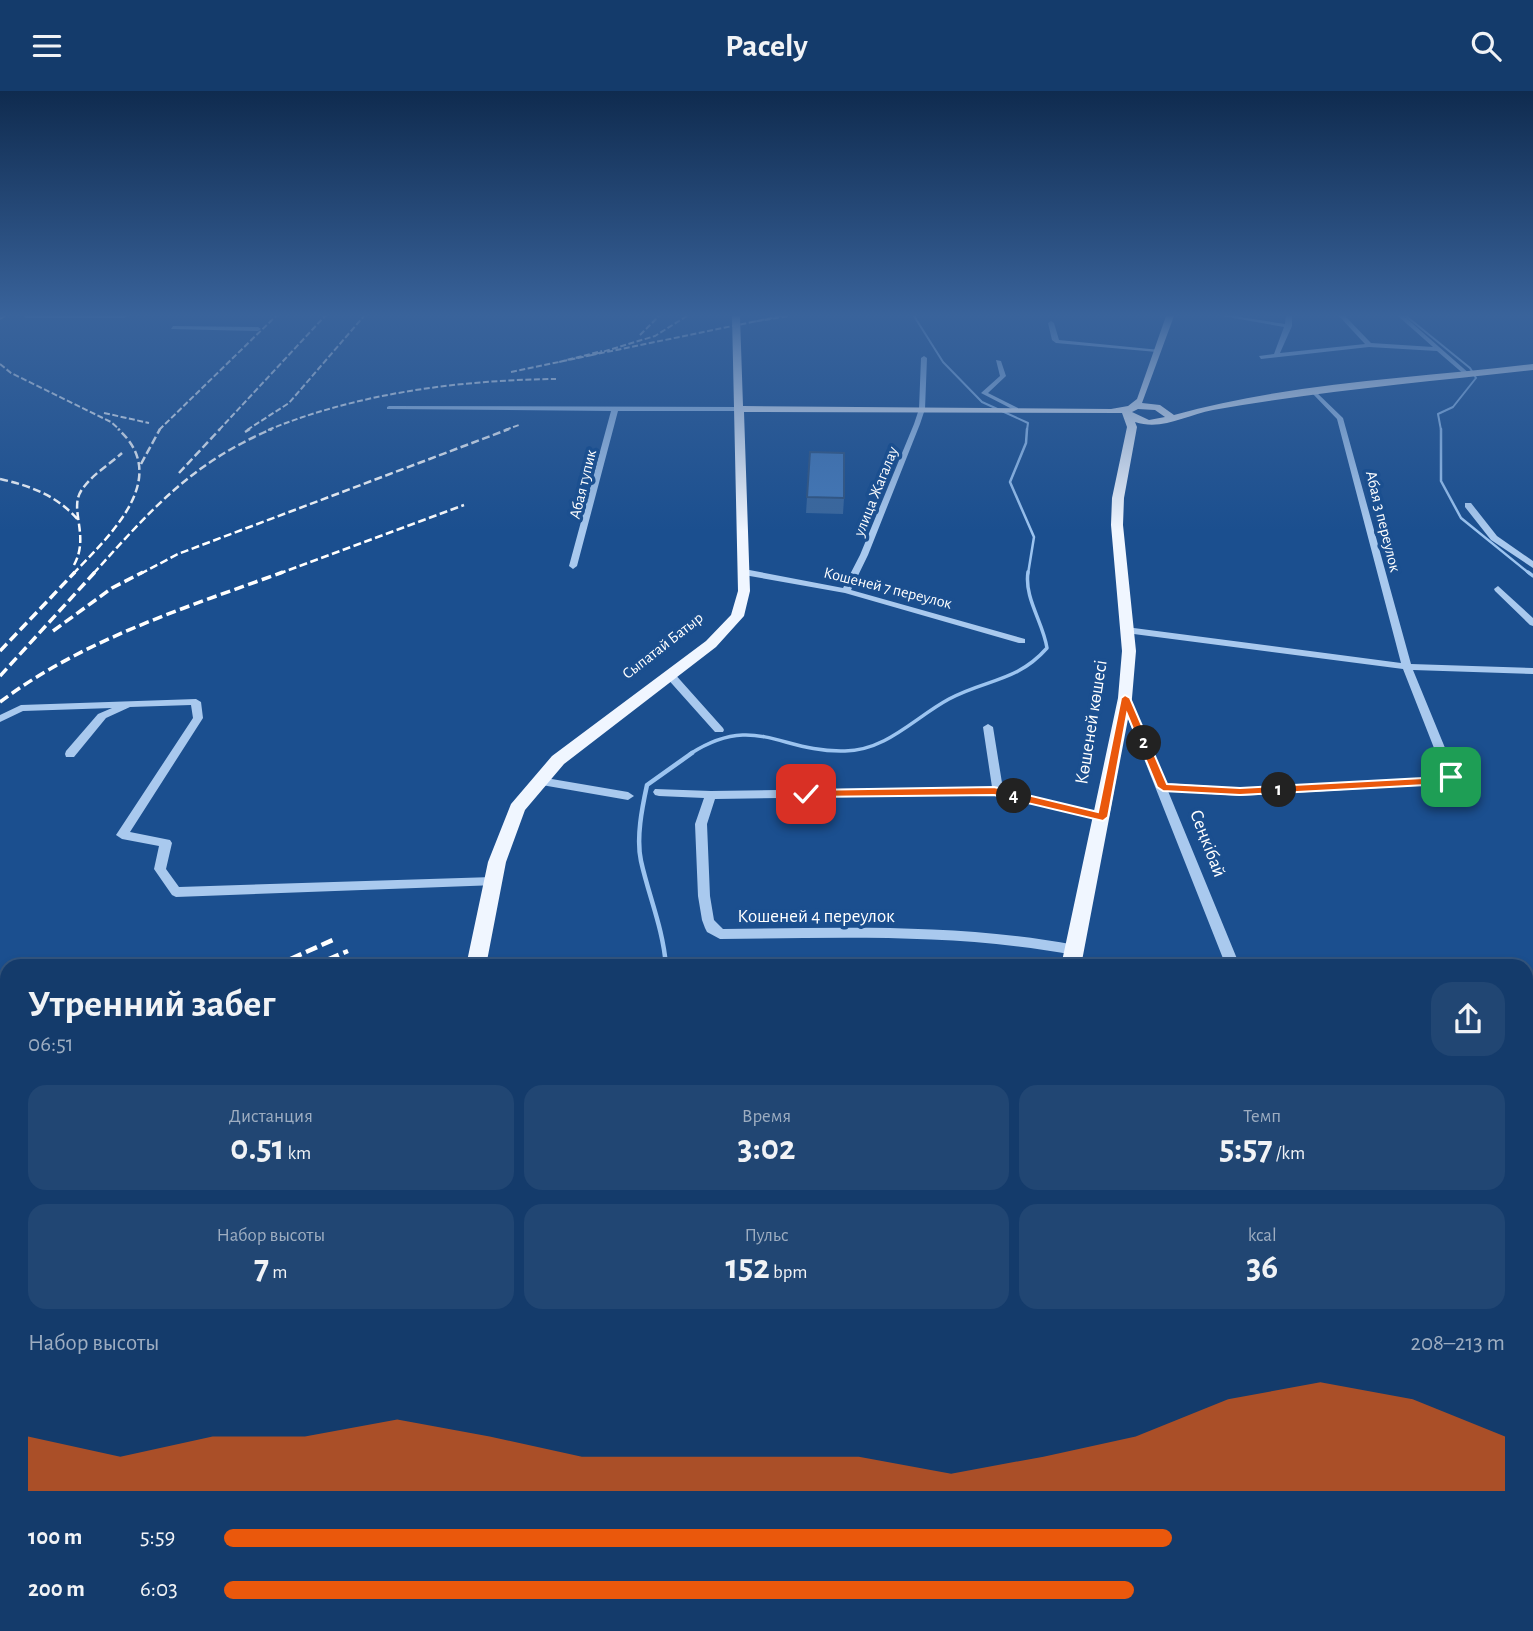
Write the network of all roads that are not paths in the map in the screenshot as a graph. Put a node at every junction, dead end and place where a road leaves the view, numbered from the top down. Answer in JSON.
{"nodes":[{"id":1,"x":738,"y":388,"type":"edge"},
{"id":2,"x":923,"y":388,"type":"edge"},
{"id":3,"x":990,"y":388,"type":"edge"},
{"id":4,"x":1145,"y":388,"type":"edge"},
{"id":5,"x":1358,"y":388,"type":"edge"},
{"id":6,"x":1314,"y":393,"type":"junction"},
{"id":7,"x":1142,"y":396,"type":"junction"},
{"id":8,"x":1156,"y":407,"type":"junction"},
{"id":9,"x":388,"y":408,"type":"dead end"},
{"id":10,"x":615,"y":408,"type":"junction"},
{"id":11,"x":1209,"y":408,"type":"junction"},
{"id":12,"x":738,"y":409,"type":"junction"},
{"id":13,"x":922,"y":409,"type":"junction"},
{"id":14,"x":1015,"y":409,"type":"junction"},
{"id":15,"x":1131,"y":413,"type":"junction"},
{"id":16,"x":1166,"y":421,"type":"junction"},
{"id":17,"x":1130,"y":442,"type":"junction"},
{"id":18,"x":1468,"y":505,"type":"dead end"},
{"id":19,"x":1533,"y":565,"type":"edge"},
{"id":20,"x":573,"y":566,"type":"dead end"},
{"id":21,"x":744,"y":572,"type":"junction"},
{"id":22,"x":1498,"y":589,"type":"dead end"},
{"id":23,"x":846,"y":591,"type":"junction"},
{"id":24,"x":1533,"y":623,"type":"edge"},
{"id":25,"x":1126,"y":630,"type":"junction"},
{"id":26,"x":1022,"y":641,"type":"dead end"},
{"id":27,"x":1407,"y":667,"type":"junction"},
{"id":28,"x":1533,"y":671,"type":"edge"},
{"id":29,"x":670,"y":674,"type":"junction"},
{"id":30,"x":1125,"y":698,"type":"junction"},
{"id":31,"x":128,"y":704,"type":"junction"},
{"id":32,"x":0,"y":719,"type":"edge"},
{"id":33,"x":988,"y":727,"type":"dead end"},
{"id":34,"x":719,"y":730,"type":"dead end"},
{"id":35,"x":70,"y":754,"type":"dead end"},
{"id":36,"x":540,"y":781,"type":"junction"},
{"id":37,"x":1163,"y":787,"type":"junction"},
{"id":38,"x":659,"y":792,"type":"dead end"},
{"id":39,"x":998,"y":792,"type":"junction"},
{"id":40,"x":711,"y":795,"type":"junction"},
{"id":41,"x":628,"y":796,"type":"dead end"},
{"id":42,"x":1103,"y":817,"type":"junction"},
{"id":43,"x":493,"y":882,"type":"junction"},
{"id":44,"x":1074,"y":950,"type":"junction"},
{"id":45,"x":477,"y":959,"type":"edge"},
{"id":46,"x":1072,"y":959,"type":"edge"},
{"id":47,"x":1230,"y":959,"type":"edge"}],
"edges":[{"from":1,"to":12,"type":"main road","name":"Сыпатай Батыр"},
{"from":2,"to":13,"type":"street","name":"улица Жагалау"},
{"from":3,"to":14,"type":"street"},
{"from":4,"to":7,"type":"main road"},
{"from":5,"to":6,"type":"main road"},
{"from":6,"to":11,"type":"main road"},
{"from":6,"to":27,"type":"street","name":"Абая 3 переулок"},
{"from":7,"to":8,"type":"main road"},
{"from":7,"to":15,"type":"main road"},
{"from":8,"to":11,"type":"main road"},
{"from":8,"to":15,"type":"main road"},
{"from":8,"to":16,"type":"main road"},
{"from":9,"to":10,"type":"street"},
{"from":10,"to":12,"type":"street"},
{"from":10,"to":20,"type":"street","name":"Абая тупик"},
{"from":11,"to":16,"type":"main road"},
{"from":12,"to":13,"type":"main road"},
{"from":12,"to":21,"type":"main road","name":"Сыпатай Батыр"},
{"from":13,"to":14,"type":"main road"},
{"from":13,"to":23,"type":"street","name":"улица Жагалау"},
{"from":14,"to":15,"type":"main road"},
{"from":15,"to":16,"type":"main road"},
{"from":15,"to":17,"type":"main road","name":"Көшеней көшесі"},
{"from":16,"to":17,"type":"main road"},
{"from":17,"to":25,"type":"main road","name":"Көшеней көшесі"},
{"from":18,"to":19,"type":"street"},
{"from":21,"to":23,"type":"street","name":"Кошеней 7 переулок"},
{"from":21,"to":29,"type":"main road","name":"Сыпатай Батыр"},
{"from":22,"to":24,"type":"street"},
{"from":23,"to":26,"type":"street","name":"Кошеней 7 переулок"},
{"from":25,"to":27,"type":"street"},
{"from":25,"to":30,"type":"main road","name":"Көшеней көшесі"},
{"from":27,"to":28,"type":"street"},
{"from":27,"to":37,"type":"street","name":"Абая 3 переулок"},
{"from":29,"to":34,"type":"street"},
{"from":29,"to":36,"type":"main road","name":"Сыпатай Батыр"},
{"from":30,"to":37,"type":"street","name":"Сеңкібай"},
{"from":30,"to":42,"type":"main road","name":"Көшеней көшесі"},
{"from":31,"to":32,"type":"street"},
{"from":31,"to":35,"type":"street"},
{"from":31,"to":43,"type":"street"},
{"from":33,"to":39,"type":"street"},
{"from":36,"to":41,"type":"street"},
{"from":36,"to":43,"type":"main road","name":"Сыпатай Батыр"},
{"from":37,"to":47,"type":"street","name":"Сеңкібай"},
{"from":38,"to":40,"type":"street"},
{"from":39,"to":40,"type":"street"},
{"from":39,"to":42,"type":"street"},
{"from":40,"to":44,"type":"street","name":"Кошеней 4 переулок"},
{"from":42,"to":44,"type":"main road","name":"Көшеней көшесі"},
{"from":43,"to":45,"type":"main road","name":"Сыпатай Батыр"},
{"from":44,"to":46,"type":"main road","name":"Көшеней көшесі"}]}
